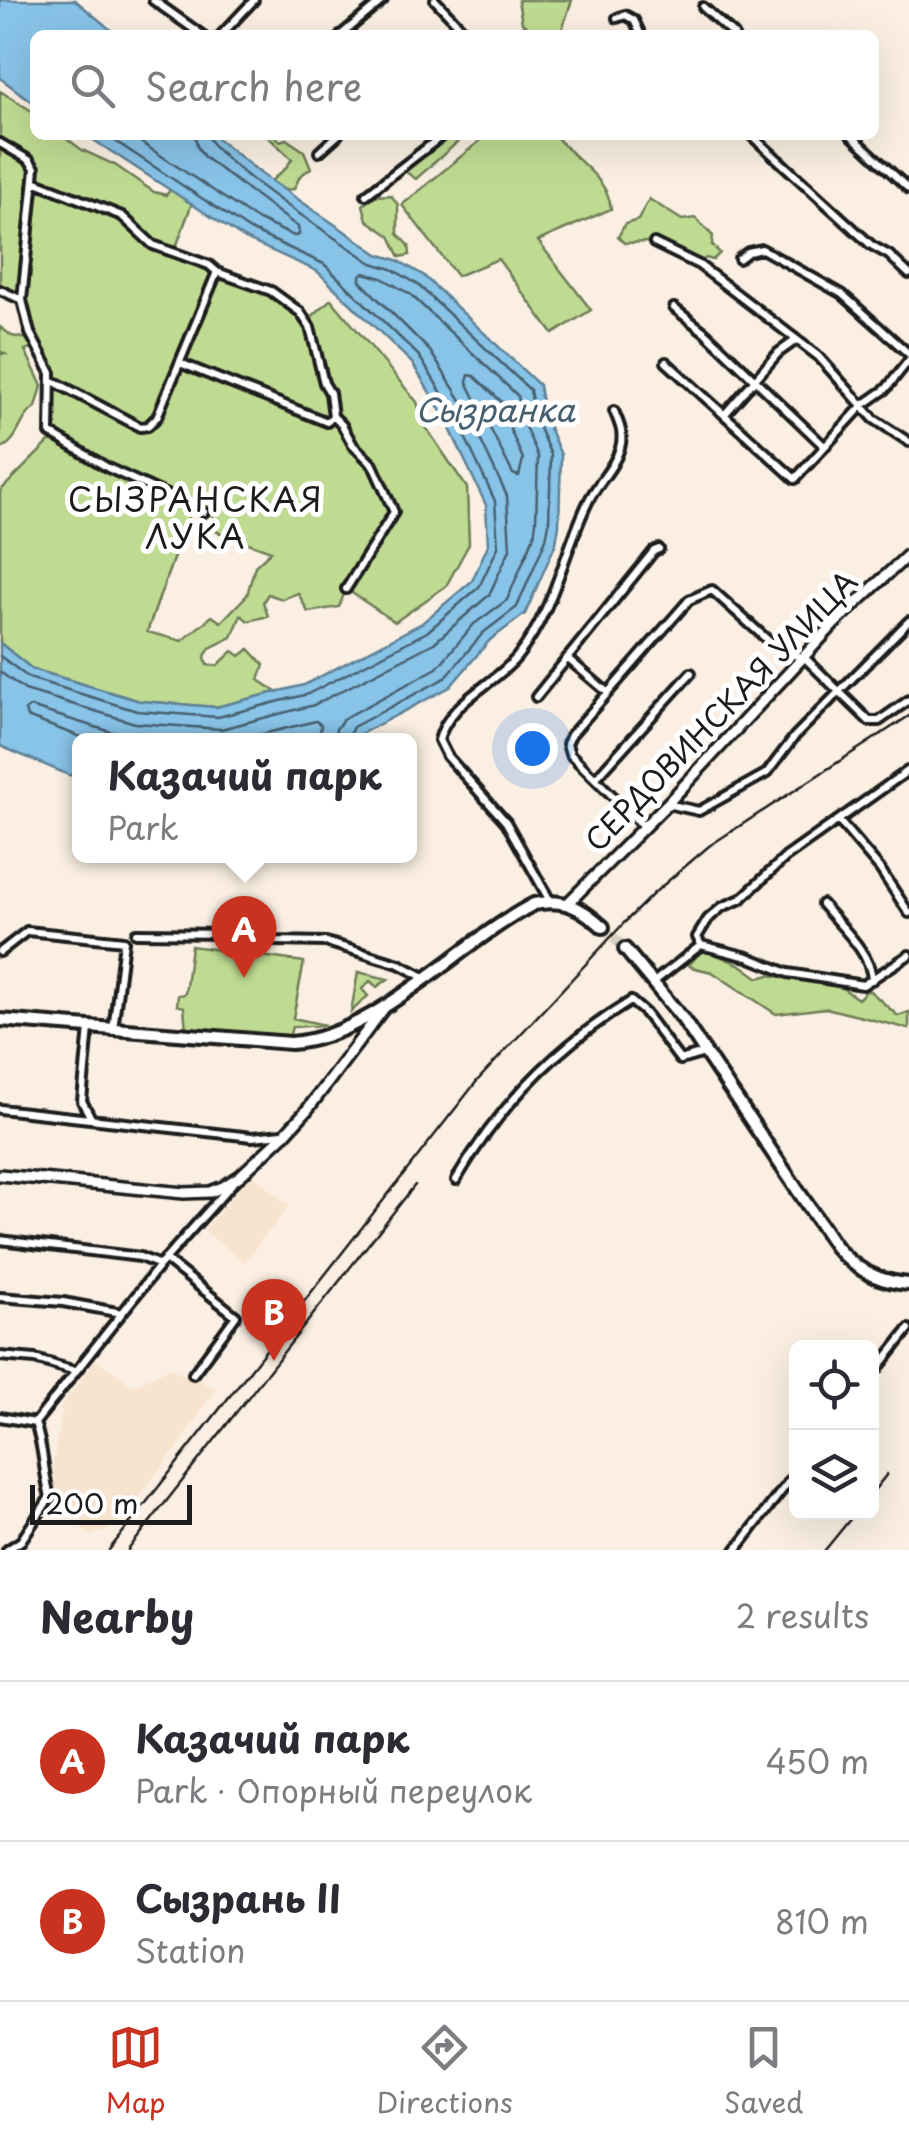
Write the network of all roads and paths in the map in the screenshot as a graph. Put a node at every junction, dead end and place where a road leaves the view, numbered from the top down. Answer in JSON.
{"nodes":[{"id":1,"x":153,"y":0,"type":"edge"},
{"id":2,"x":254,"y":0,"type":"edge"},
{"id":3,"x":382,"y":0,"type":"edge"},
{"id":4,"x":435,"y":0,"type":"edge"},
{"id":5,"x":703,"y":7,"type":"dead end"},
{"id":6,"x":617,"y":18,"type":"dead end"},
{"id":7,"x":460,"y":27,"type":"junction"},
{"id":8,"x":195,"y":30,"type":"edge"},
{"id":9,"x":226,"y":30,"type":"edge"},
{"id":10,"x":346,"y":30,"type":"edge"},
{"id":11,"x":457,"y":30,"type":"edge"},
{"id":12,"x":463,"y":30,"type":"edge"},
{"id":13,"x":639,"y":30,"type":"edge"},
{"id":14,"x":728,"y":30,"type":"edge"},
{"id":15,"x":332,"y":140,"type":"edge"},
{"id":16,"x":437,"y":140,"type":"edge"},
{"id":17,"x":756,"y":140,"type":"edge"},
{"id":18,"x":856,"y":140,"type":"edge"},
{"id":19,"x":0,"y":143,"type":"edge"},
{"id":20,"x":319,"y":152,"type":"dead end"},
{"id":21,"x":36,"y":182,"type":"junction"},
{"id":22,"x":909,"y":189,"type":"edge"},
{"id":23,"x":366,"y":195,"type":"dead end"},
{"id":24,"x":654,"y":243,"type":"dead end"},
{"id":25,"x":739,"y":259,"type":"dead end"},
{"id":26,"x":217,"y":272,"type":"junction"},
{"id":27,"x":909,"y":274,"type":"edge"},
{"id":28,"x":0,"y":290,"type":"edge"},
{"id":29,"x":22,"y":300,"type":"junction"},
{"id":30,"x":674,"y":308,"type":"dead end"},
{"id":31,"x":796,"y":340,"type":"junction"},
{"id":32,"x":909,"y":357,"type":"edge"},
{"id":33,"x":180,"y":362,"type":"junction"},
{"id":34,"x":666,"y":362,"type":"dead end"},
{"id":35,"x":51,"y":380,"type":"junction"},
{"id":36,"x":755,"y":380,"type":"junction"},
{"id":37,"x":863,"y":405,"type":"junction"},
{"id":38,"x":614,"y":412,"type":"dead end"},
{"id":39,"x":725,"y":414,"type":"junction"},
{"id":40,"x":334,"y":416,"type":"junction"},
{"id":41,"x":909,"y":442,"type":"edge"},
{"id":42,"x":823,"y":445,"type":"junction"},
{"id":43,"x":204,"y":512,"type":"dead end"},
{"id":44,"x":659,"y":549,"type":"dead end"},
{"id":45,"x":909,"y":554,"type":"edge"},
{"id":46,"x":346,"y":589,"type":"dead end"},
{"id":47,"x":909,"y":621,"type":"edge"},
{"id":48,"x":567,"y":658,"type":"junction"},
{"id":49,"x":804,"y":658,"type":"junction"},
{"id":50,"x":691,"y":673,"type":"dead end"},
{"id":51,"x":839,"y":691,"type":"junction"},
{"id":52,"x":607,"y":692,"type":"junction"},
{"id":53,"x":536,"y":697,"type":"dead end"},
{"id":54,"x":909,"y":700,"type":"edge"},
{"id":55,"x":909,"y":770,"type":"edge"},
{"id":56,"x":596,"y":778,"type":"junction"},
{"id":57,"x":667,"y":804,"type":"junction"},
{"id":58,"x":839,"y":821,"type":"junction"},
{"id":59,"x":644,"y":826,"type":"junction"},
{"id":60,"x":550,"y":901,"type":"junction"},
{"id":61,"x":568,"y":902,"type":"junction"},
{"id":62,"x":822,"y":904,"type":"dead end"},
{"id":63,"x":909,"y":914,"type":"edge"},
{"id":64,"x":603,"y":928,"type":"tunnel mouth"},
{"id":65,"x":136,"y":933,"type":"dead end"},
{"id":66,"x":701,"y":944,"type":"junction"},
{"id":67,"x":625,"y":949,"type":"tunnel mouth"},
{"id":68,"x":0,"y":952,"type":"edge"},
{"id":69,"x":909,"y":955,"type":"edge"},
{"id":70,"x":424,"y":977,"type":"junction"},
{"id":71,"x":872,"y":980,"type":"junction"},
{"id":72,"x":655,"y":981,"type":"junction"},
{"id":73,"x":387,"y":1003,"type":"junction"},
{"id":74,"x":0,"y":1020,"type":"edge"},
{"id":75,"x":352,"y":1027,"type":"junction"},
{"id":76,"x":89,"y":1028,"type":"junction"},
{"id":77,"x":113,"y":1030,"type":"junction"},
{"id":78,"x":361,"y":1038,"type":"junction"},
{"id":79,"x":704,"y":1053,"type":"junction"},
{"id":80,"x":0,"y":1109,"type":"edge"},
{"id":81,"x":90,"y":1118,"type":"junction"},
{"id":82,"x":286,"y":1134,"type":"junction"},
{"id":83,"x":0,"y":1175,"type":"edge"},
{"id":84,"x":240,"y":1176,"type":"junction"},
{"id":85,"x":456,"y":1180,"type":"dead end"},
{"id":86,"x":0,"y":1240,"type":"edge"},
{"id":87,"x":162,"y":1262,"type":"junction"},
{"id":88,"x":905,"y":1287,"type":"edge"},
{"id":89,"x":0,"y":1297,"type":"edge"},
{"id":90,"x":123,"y":1314,"type":"junction"},
{"id":91,"x":909,"y":1329,"type":"edge"},
{"id":92,"x":0,"y":1356,"type":"edge"},
{"id":93,"x":879,"y":1367,"type":"edge"},
{"id":94,"x":75,"y":1371,"type":"junction"},
{"id":95,"x":194,"y":1374,"type":"dead end"},
{"id":96,"x":0,"y":1418,"type":"edge"},
{"id":97,"x":36,"y":1423,"type":"junction"},
{"id":98,"x":789,"y":1481,"type":"edge"},
{"id":99,"x":7,"y":1550,"type":"edge"},
{"id":100,"x":736,"y":1550,"type":"edge"}],
"edges":[{"from":1,"to":8,"type":"street"},
{"from":2,"to":9,"type":"street"},
{"from":3,"to":10,"type":"street"},
{"from":4,"to":7,"type":"street"},
{"from":5,"to":14,"type":"street"},
{"from":6,"to":13,"type":"street"},
{"from":7,"to":11,"type":"street"},
{"from":7,"to":12,"type":"street"},
{"from":15,"to":20,"type":"street"},
{"from":16,"to":23,"type":"street"},
{"from":17,"to":27,"type":"street"},
{"from":18,"to":22,"type":"street"},
{"from":19,"to":21,"type":"street"},
{"from":21,"to":26,"type":"street"},
{"from":21,"to":29,"type":"street"},
{"from":24,"to":31,"type":"street"},
{"from":25,"to":32,"type":"street"},
{"from":26,"to":33,"type":"street"},
{"from":26,"to":40,"type":"street"},
{"from":28,"to":29,"type":"street"},
{"from":29,"to":35,"type":"street"},
{"from":30,"to":36,"type":"street"},
{"from":31,"to":36,"type":"street"},
{"from":31,"to":37,"type":"street"},
{"from":32,"to":37,"type":"street"},
{"from":33,"to":35,"type":"street"},
{"from":33,"to":40,"type":"street"},
{"from":34,"to":39,"type":"street"},
{"from":35,"to":43,"type":"street"},
{"from":36,"to":39,"type":"street"},
{"from":36,"to":42,"type":"street"},
{"from":37,"to":41,"type":"street"},
{"from":37,"to":42,"type":"street"},
{"from":38,"to":60,"type":"street"},
{"from":39,"to":42,"type":"street"},
{"from":40,"to":46,"type":"street"},
{"from":44,"to":48,"type":"street"},
{"from":45,"to":49,"type":"street","name":"СЕРДОВИНСКАЯ УЛИЦА"},
{"from":47,"to":51,"type":"street"},
{"from":48,"to":52,"type":"street"},
{"from":48,"to":53,"type":"street"},
{"from":49,"to":51,"type":"street"},
{"from":49,"to":52,"type":"street"},
{"from":49,"to":57,"type":"street","name":"СЕРДОВИНСКАЯ УЛИЦА"},
{"from":50,"to":56,"type":"street"},
{"from":51,"to":54,"type":"street"},
{"from":51,"to":57,"type":"street"},
{"from":52,"to":56,"type":"street"},
{"from":55,"to":58,"type":"street"},
{"from":56,"to":59,"type":"street"},
{"from":57,"to":59,"type":"street","name":"СЕРДОВИНСКАЯ УЛИЦА"},
{"from":58,"to":63,"type":"street"},
{"from":58,"to":66,"type":"street"},
{"from":59,"to":61,"type":"street","name":"СЕРДОВИНСКАЯ УЛИЦА"},
{"from":60,"to":61,"type":"main road"},
{"from":60,"to":70,"type":"main road"},
{"from":61,"to":64,"type":"main road"},
{"from":62,"to":71,"type":"street"},
{"from":65,"to":70,"type":"street"},
{"from":66,"to":71,"type":"street"},
{"from":66,"to":72,"type":"street"},
{"from":67,"to":72,"type":"main road"},
{"from":68,"to":77,"type":"street"},
{"from":69,"to":71,"type":"street"},
{"from":70,"to":73,"type":"main road"},
{"from":72,"to":79,"type":"main road"},
{"from":73,"to":75,"type":"main road"},
{"from":73,"to":78,"type":"street"},
{"from":74,"to":76,"type":"main road"},
{"from":75,"to":77,"type":"main road"},
{"from":75,"to":78,"type":"street"},
{"from":76,"to":77,"type":"main road"},
{"from":76,"to":81,"type":"street"},
{"from":78,"to":82,"type":"street"},
{"from":79,"to":85,"type":"street"},
{"from":79,"to":88,"type":"main road"},
{"from":80,"to":81,"type":"street"},
{"from":81,"to":82,"type":"street"},
{"from":82,"to":84,"type":"street"},
{"from":83,"to":84,"type":"street"},
{"from":84,"to":87,"type":"street"},
{"from":86,"to":87,"type":"street"},
{"from":87,"to":90,"type":"street"},
{"from":87,"to":95,"type":"street"},
{"from":89,"to":90,"type":"street"},
{"from":90,"to":94,"type":"street"},
{"from":91,"to":93,"type":"street"},
{"from":92,"to":94,"type":"street"},
{"from":94,"to":97,"type":"street"},
{"from":96,"to":97,"type":"street"},
{"from":97,"to":99,"type":"street"},
{"from":98,"to":100,"type":"street"}]}
